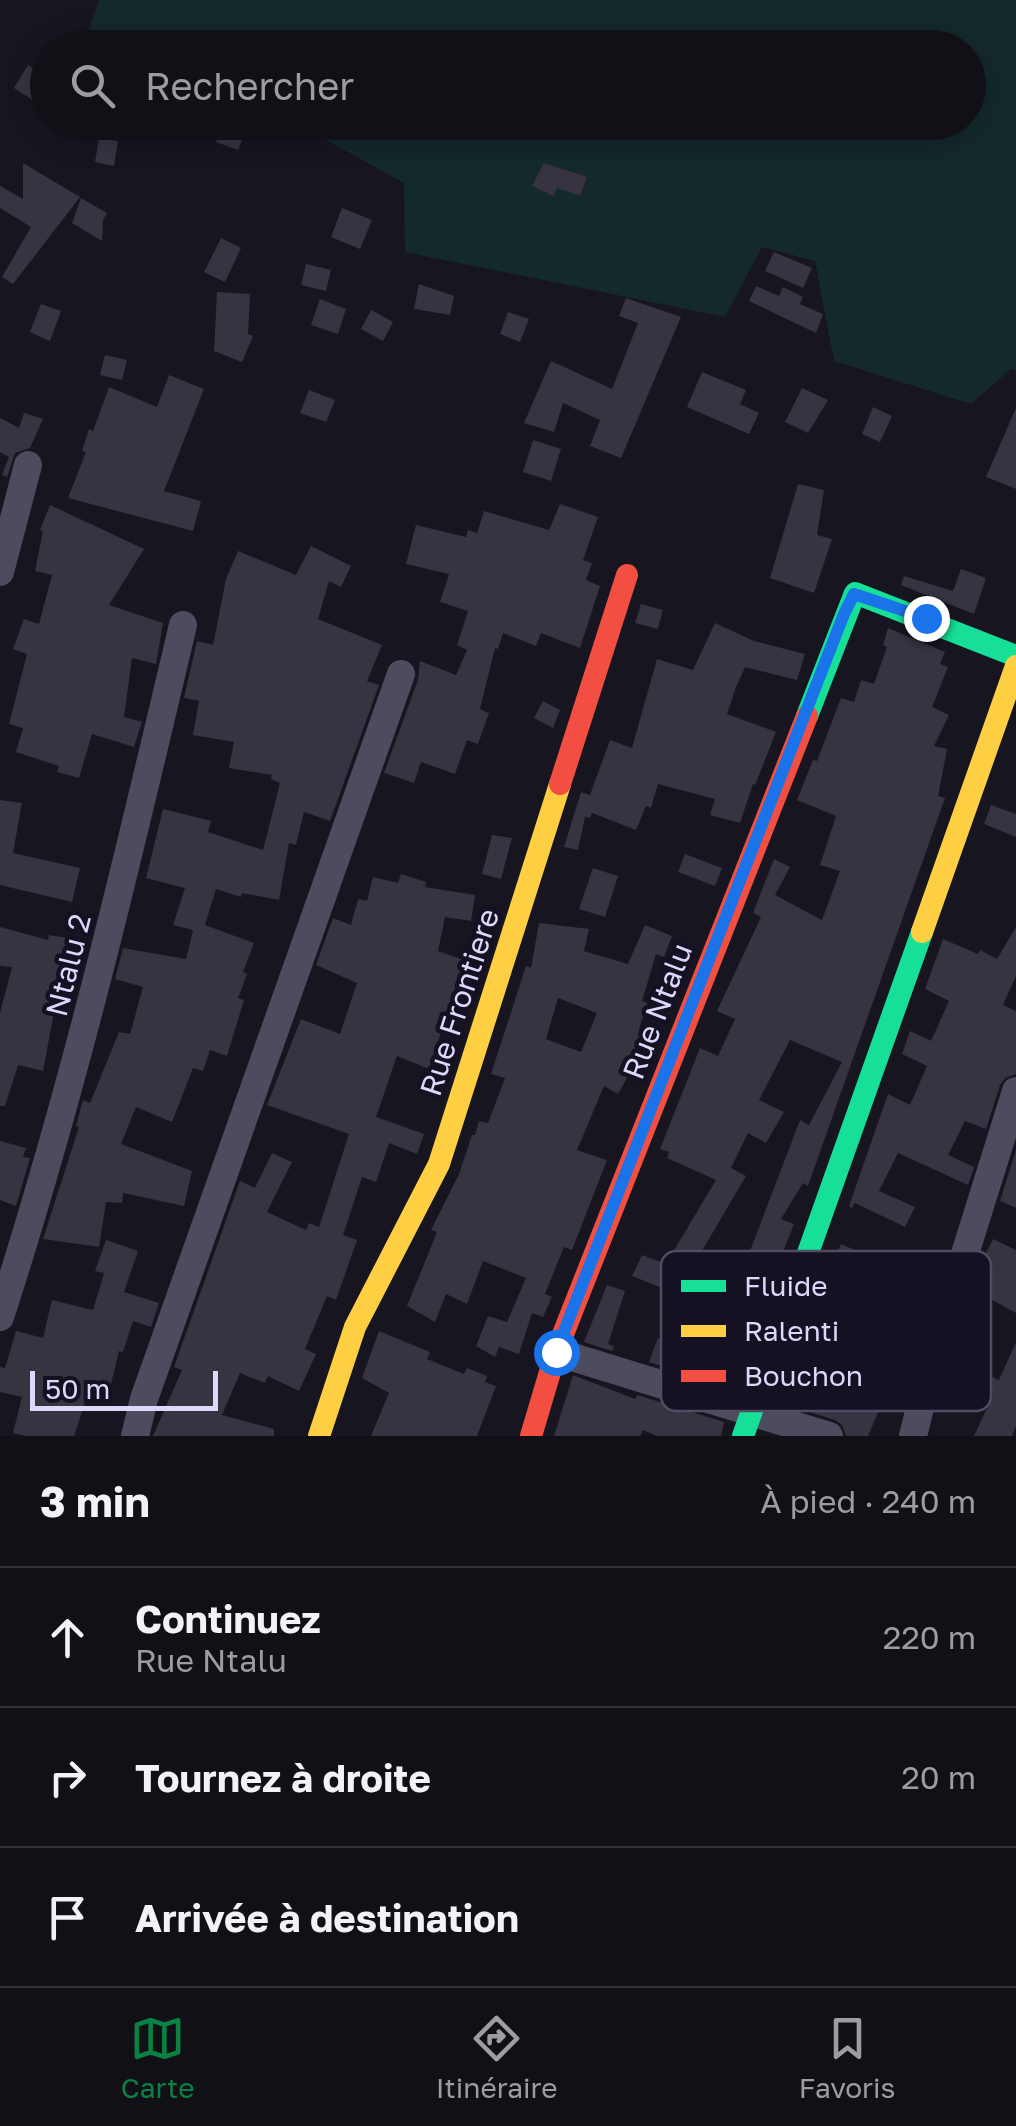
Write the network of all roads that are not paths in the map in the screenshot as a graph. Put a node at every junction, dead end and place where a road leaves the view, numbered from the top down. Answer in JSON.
{"nodes":[{"id":1,"x":28,"y":465,"type":"dead end"},
{"id":2,"x":0,"y":572,"type":"edge"},
{"id":3,"x":627,"y":575,"type":"dead end"},
{"id":4,"x":183,"y":625,"type":"dead end"},
{"id":5,"x":1016,"y":656,"type":"edge"},
{"id":6,"x":1016,"y":666,"type":"edge"},
{"id":7,"x":402,"y":674,"type":"dead end"},
{"id":8,"x":1016,"y":1091,"type":"edge"},
{"id":9,"x":808,"y":1251,"type":"edge"},
{"id":10,"x":966,"y":1251,"type":"edge"},
{"id":11,"x":0,"y":1317,"type":"edge"},
{"id":12,"x":556,"y":1352,"type":"junction"},
{"id":13,"x":661,"y":1392,"type":"edge"},
{"id":14,"x":713,"y":1411,"type":"edge"},
{"id":15,"x":919,"y":1411,"type":"edge"},
{"id":16,"x":747,"y":1424,"type":"edge"},
{"id":17,"x":135,"y":1436,"type":"edge"},
{"id":18,"x":319,"y":1436,"type":"edge"},
{"id":19,"x":531,"y":1436,"type":"edge"},
{"id":20,"x":829,"y":1436,"type":"edge"},
{"id":21,"x":913,"y":1436,"type":"edge"}],
"edges":[{"from":1,"to":2,"type":"street"},
{"from":3,"to":18,"type":"street","name":"Rue Frontiere"},
{"from":4,"to":11,"type":"street","name":"Ntalu 2"},
{"from":5,"to":12,"type":"street","name":"Rue Ntalu"},
{"from":6,"to":9,"type":"street"},
{"from":7,"to":17,"type":"street"},
{"from":8,"to":10,"type":"street"},
{"from":12,"to":13,"type":"street"},
{"from":12,"to":19,"type":"street","name":"Rue Ntalu"},
{"from":14,"to":16,"type":"street"},
{"from":15,"to":21,"type":"street"},
{"from":16,"to":20,"type":"street"}]}
